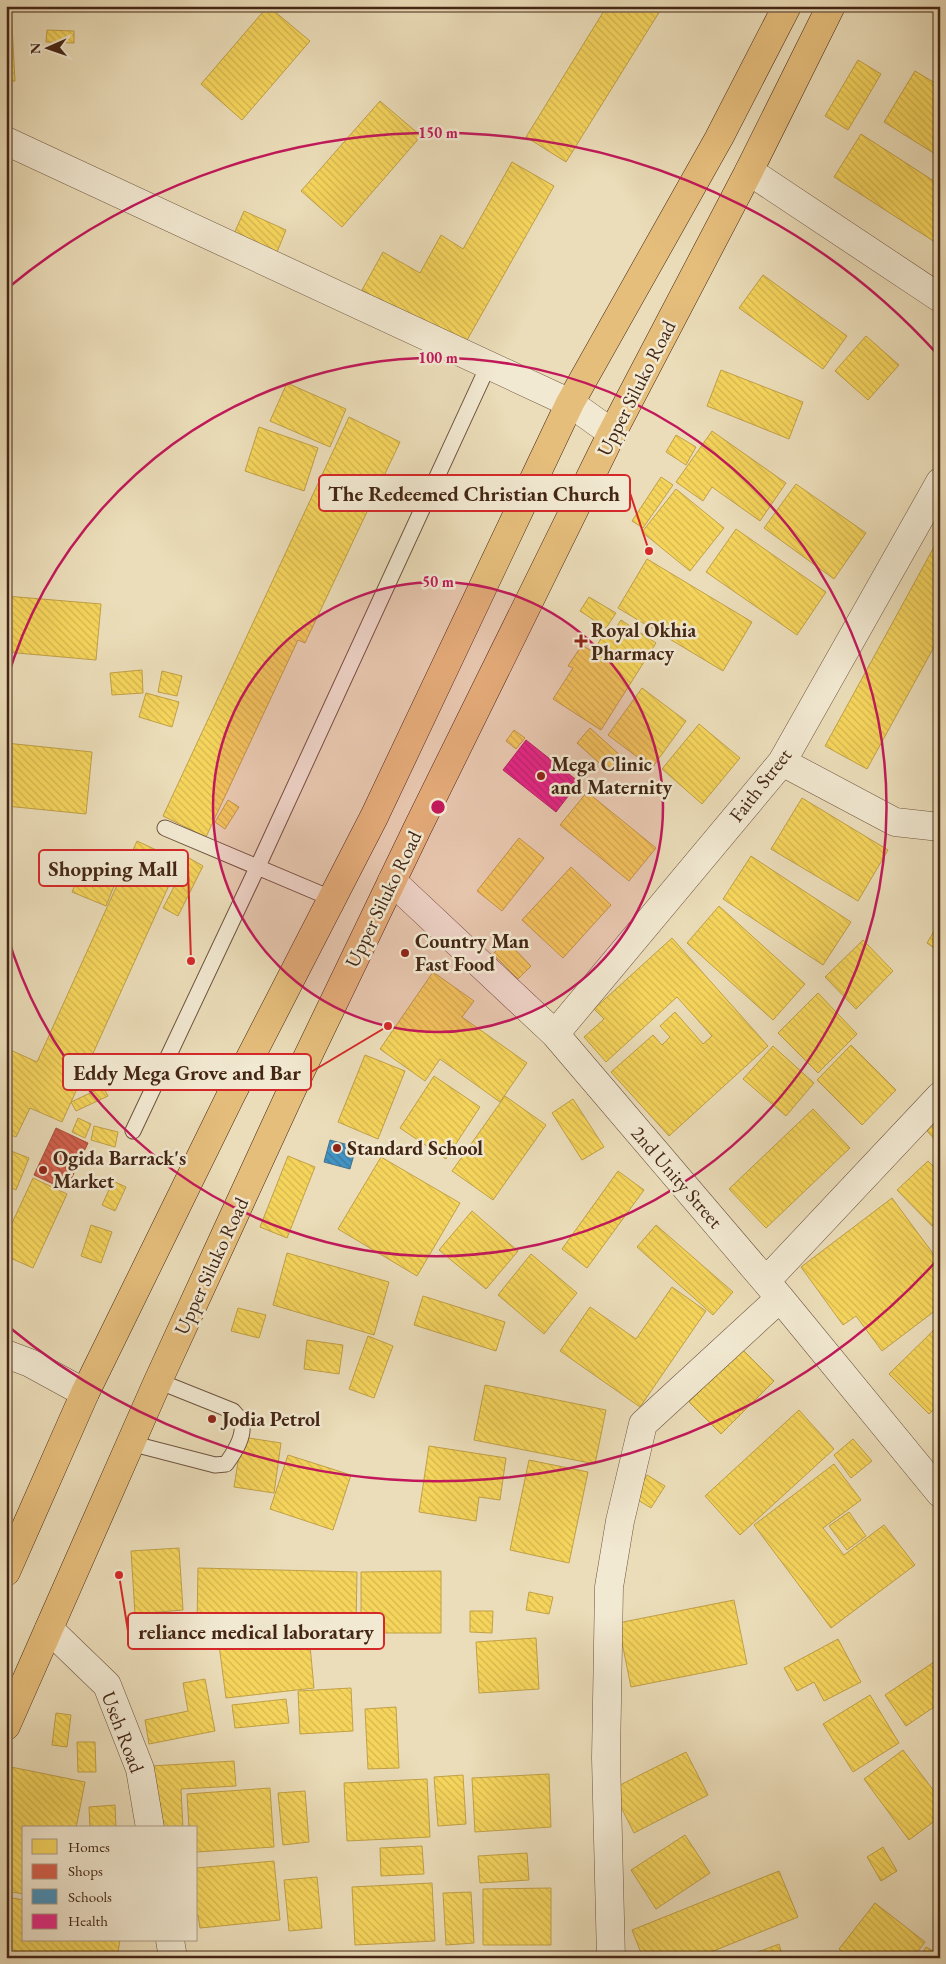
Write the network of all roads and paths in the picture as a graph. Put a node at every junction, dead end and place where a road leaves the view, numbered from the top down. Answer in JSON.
{"nodes":[{"id":1,"x":787,"y":6,"type":"edge"},
{"id":2,"x":831,"y":6,"type":"edge"},
{"id":3,"x":6,"y":141,"type":"edge"},
{"id":4,"x":749,"y":171,"type":"junction"},
{"id":5,"x":940,"y":298,"type":"edge"},
{"id":6,"x":488,"y":366,"type":"junction"},
{"id":7,"x":570,"y":403,"type":"junction"},
{"id":8,"x":612,"y":433,"type":"junction"},
{"id":9,"x":940,"y":482,"type":"edge"},
{"id":10,"x":782,"y":762,"type":"junction"},
{"id":11,"x":940,"y":827,"type":"edge"},
{"id":12,"x":165,"y":828,"type":"dead end"},
{"id":13,"x":258,"y":866,"type":"junction"},
{"id":14,"x":392,"y":881,"type":"junction"},
{"id":15,"x":333,"y":898,"type":"junction"},
{"id":16,"x":554,"y":1034,"type":"junction"},
{"id":17,"x":940,"y":1096,"type":"edge"},
{"id":18,"x":133,"y":1131,"type":"dead end"},
{"id":19,"x":773,"y":1289,"type":"junction"},
{"id":20,"x":6,"y":1354,"type":"edge"},
{"id":21,"x":158,"y":1380,"type":"junction"},
{"id":22,"x":85,"y":1394,"type":"junction"},
{"id":23,"x":130,"y":1443,"type":"junction"},
{"id":24,"x":940,"y":1493,"type":"edge"},
{"id":25,"x":6,"y":1572,"type":"edge"},
{"id":26,"x":49,"y":1629,"type":"junction"},
{"id":27,"x":6,"y":1726,"type":"edge"},
{"id":28,"x":150,"y":1826,"type":"edge"},
{"id":29,"x":170,"y":1942,"type":"edge"},
{"id":30,"x":173,"y":1958,"type":"edge"},
{"id":31,"x":611,"y":1958,"type":"edge"}],
"edges":[{"from":1,"to":7,"type":"main road"},
{"from":2,"to":4,"type":"main road","name":"Upper Siluko Road"},
{"from":3,"to":6,"type":"street"},
{"from":4,"to":5,"type":"street"},
{"from":4,"to":8,"type":"main road","name":"Upper Siluko Road"},
{"from":6,"to":7,"type":"street"},
{"from":6,"to":13,"type":"lane"},
{"from":7,"to":8,"type":"street"},
{"from":7,"to":15,"type":"main road"},
{"from":8,"to":14,"type":"main road","name":"Upper Siluko Road"},
{"from":9,"to":10,"type":"street","name":"Faith Street"},
{"from":10,"to":11,"type":"street"},
{"from":10,"to":16,"type":"street","name":"Faith Street"},
{"from":12,"to":13,"type":"lane"},
{"from":13,"to":15,"type":"lane"},
{"from":13,"to":18,"type":"lane"},
{"from":14,"to":16,"type":"street","name":"2nd Unity Street"},
{"from":14,"to":21,"type":"main road","name":"Upper Siluko Road"},
{"from":15,"to":22,"type":"main road"},
{"from":16,"to":19,"type":"street","name":"2nd Unity Street"},
{"from":17,"to":19,"type":"street"},
{"from":19,"to":24,"type":"street","name":"2nd Unity Street"},
{"from":19,"to":31,"type":"street"},
{"from":20,"to":22,"type":"street"},
{"from":21,"to":23,"type":"main road","name":"Upper Siluko Road"},
{"from":21,"to":23,"type":"lane"},
{"from":22,"to":25,"type":"main road"},
{"from":23,"to":26,"type":"main road","name":"Upper Siluko Road"},
{"from":26,"to":27,"type":"main road","name":"Upper Siluko Road"},
{"from":26,"to":28,"type":"street","name":"Useh Road"},
{"from":29,"to":30,"type":"street"}]}
